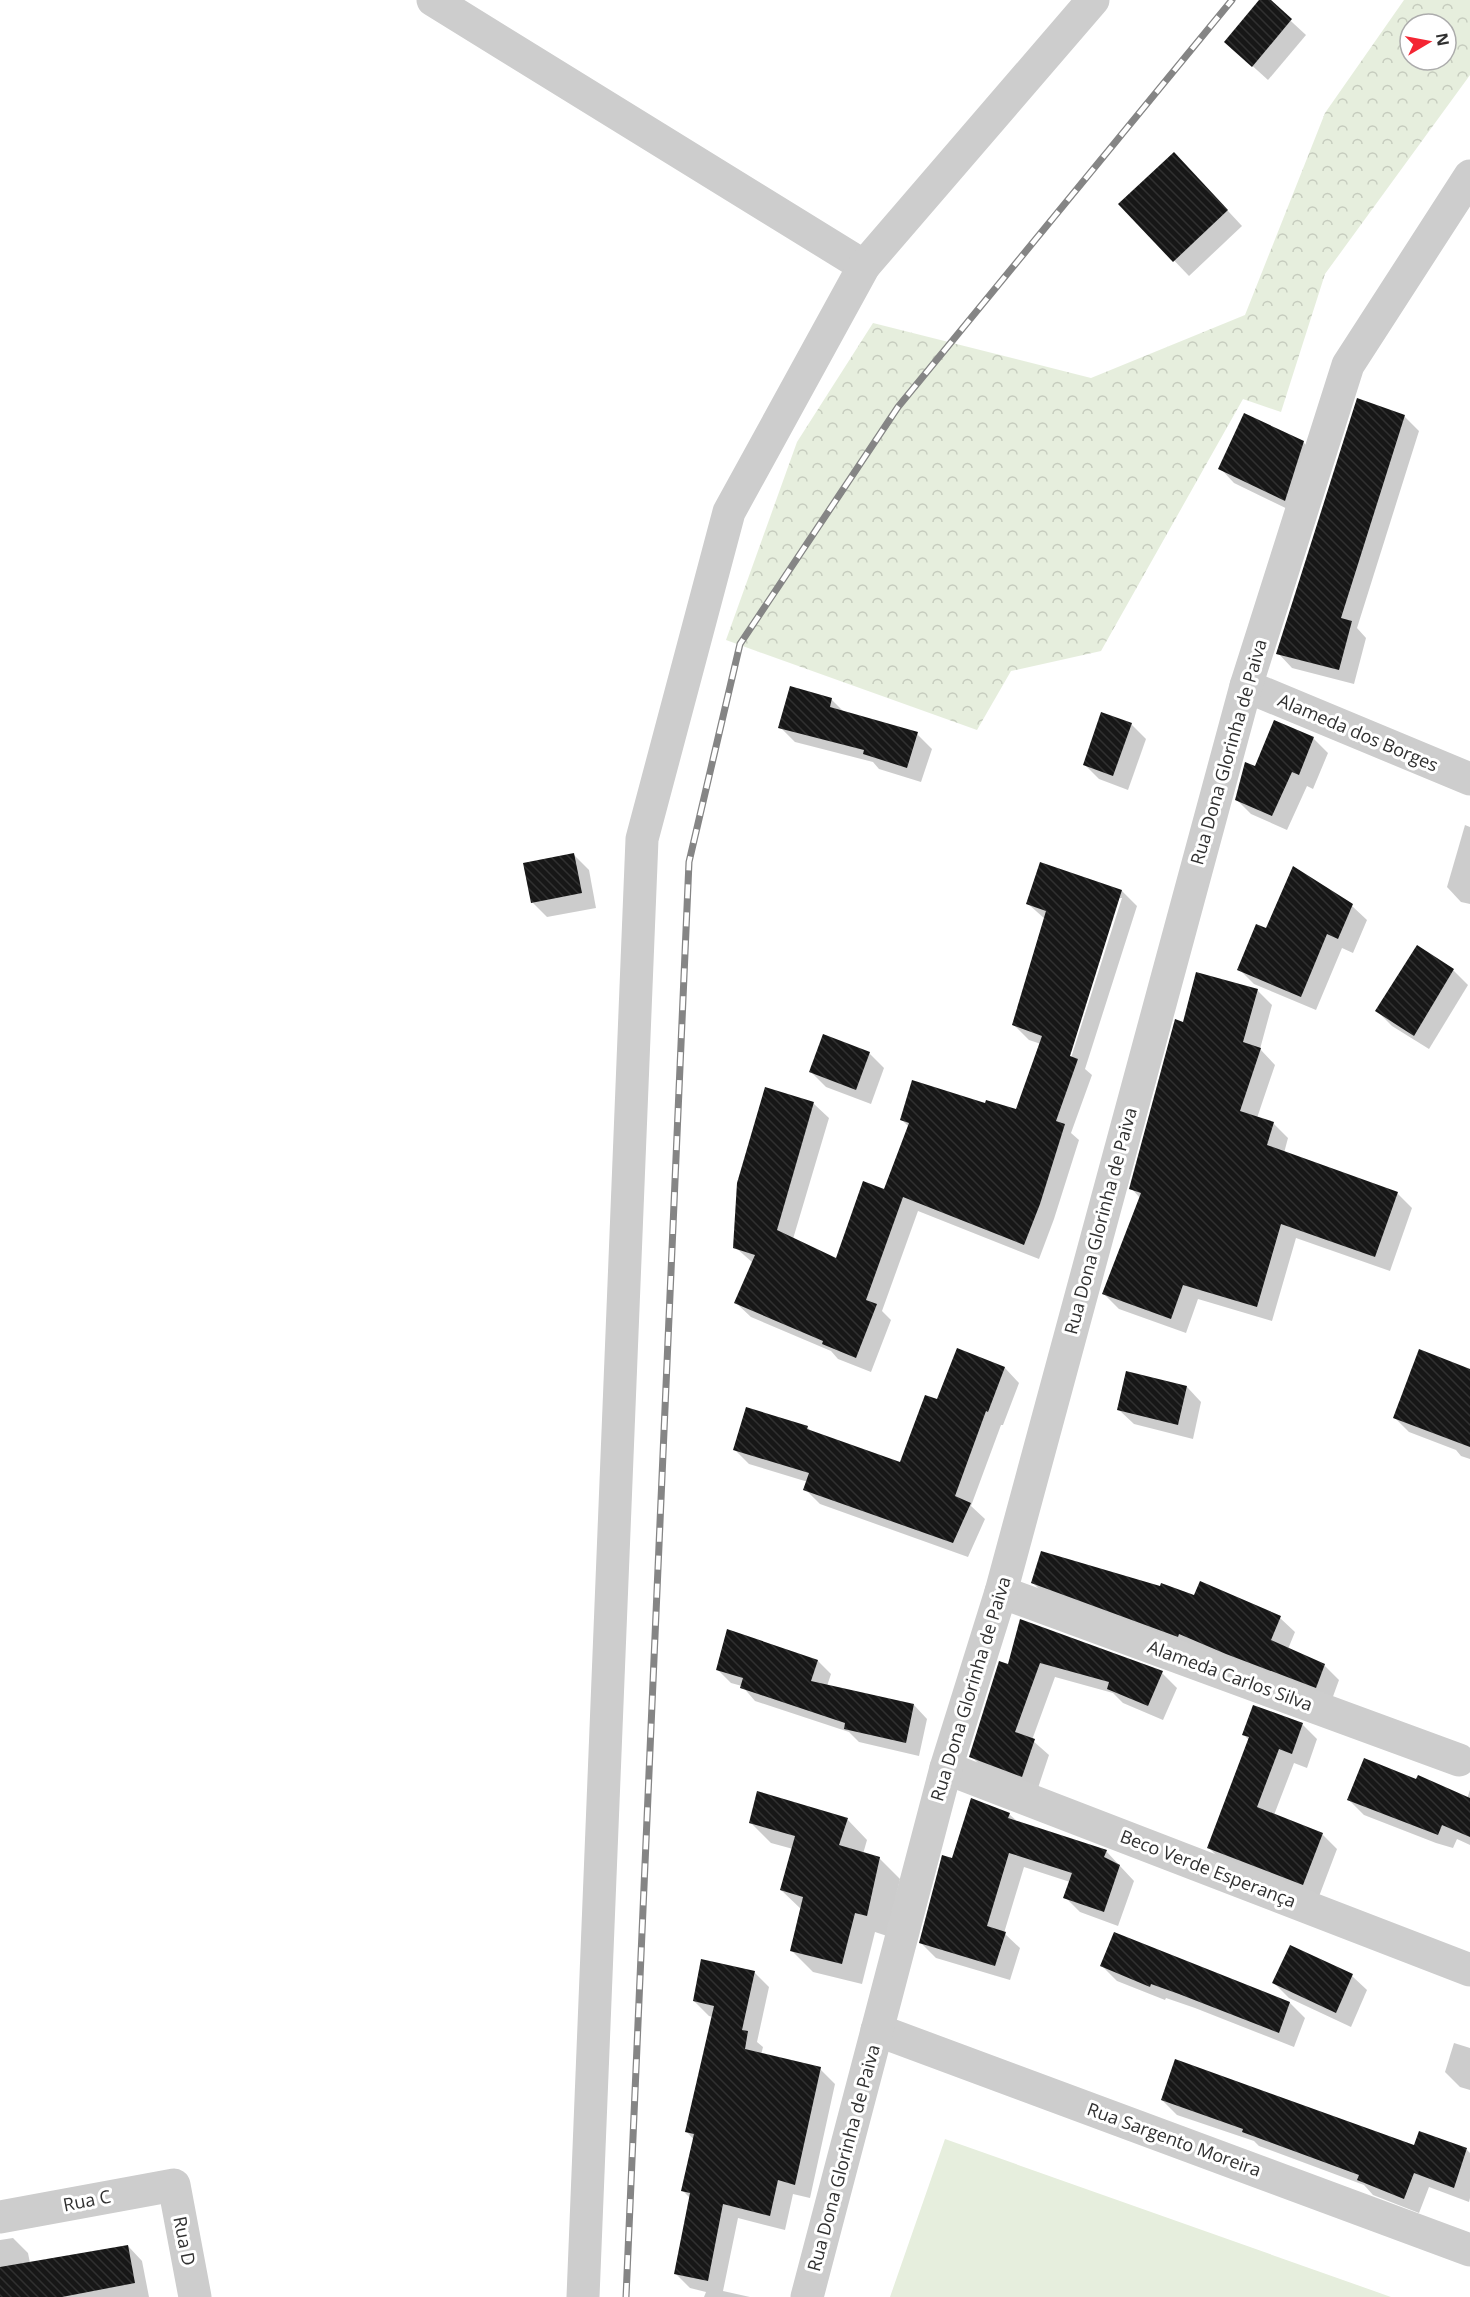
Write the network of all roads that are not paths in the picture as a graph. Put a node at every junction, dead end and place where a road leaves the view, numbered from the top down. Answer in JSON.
{"nodes":[{"id":1,"x":434,"y":0,"type":"edge"},
{"id":2,"x":1093,"y":0,"type":"edge"},
{"id":3,"x":1470,"y":176,"type":"edge"},
{"id":4,"x":864,"y":266,"type":"junction"},
{"id":5,"x":1246,"y":686,"type":"junction"},
{"id":6,"x":1470,"y":779,"type":"edge"},
{"id":7,"x":1001,"y":1592,"type":"junction"},
{"id":8,"x":1458,"y":1760,"type":"dead end"},
{"id":9,"x":946,"y":1768,"type":"junction"},
{"id":10,"x":1470,"y":1970,"type":"edge"},
{"id":11,"x":878,"y":2030,"type":"junction"},
{"id":12,"x":174,"y":2185,"type":"joint"},
{"id":13,"x":0,"y":2217,"type":"edge"},
{"id":14,"x":1470,"y":2250,"type":"edge"},
{"id":15,"x":195,"y":2297,"type":"edge"},
{"id":16,"x":583,"y":2297,"type":"edge"},
{"id":17,"x":807,"y":2297,"type":"edge"}],
"edges":[{"from":1,"to":4,"type":"street"},
{"from":2,"to":4,"type":"street"},
{"from":3,"to":5,"type":"street","name":"Rua Dona Glorinha de Paiva"},
{"from":4,"to":16,"type":"street"},
{"from":5,"to":6,"type":"street","name":"Alameda dos Borges"},
{"from":5,"to":7,"type":"street","name":"Rua Dona Glorinha de Paiva"},
{"from":7,"to":8,"type":"street","name":"Alameda Carlos Silva"},
{"from":7,"to":9,"type":"street","name":"Rua Dona Glorinha de Paiva"},
{"from":9,"to":10,"type":"street","name":"Beco Verde Esperança"},
{"from":9,"to":11,"type":"street","name":"Rua Dona Glorinha de Paiva"},
{"from":11,"to":14,"type":"street","name":"Rua Sargento Moreira"},
{"from":11,"to":17,"type":"street","name":"Rua Dona Glorinha de Paiva"},
{"from":12,"to":13,"type":"street","name":"Rua C"},
{"from":12,"to":15,"type":"street","name":"Rua D"}]}
